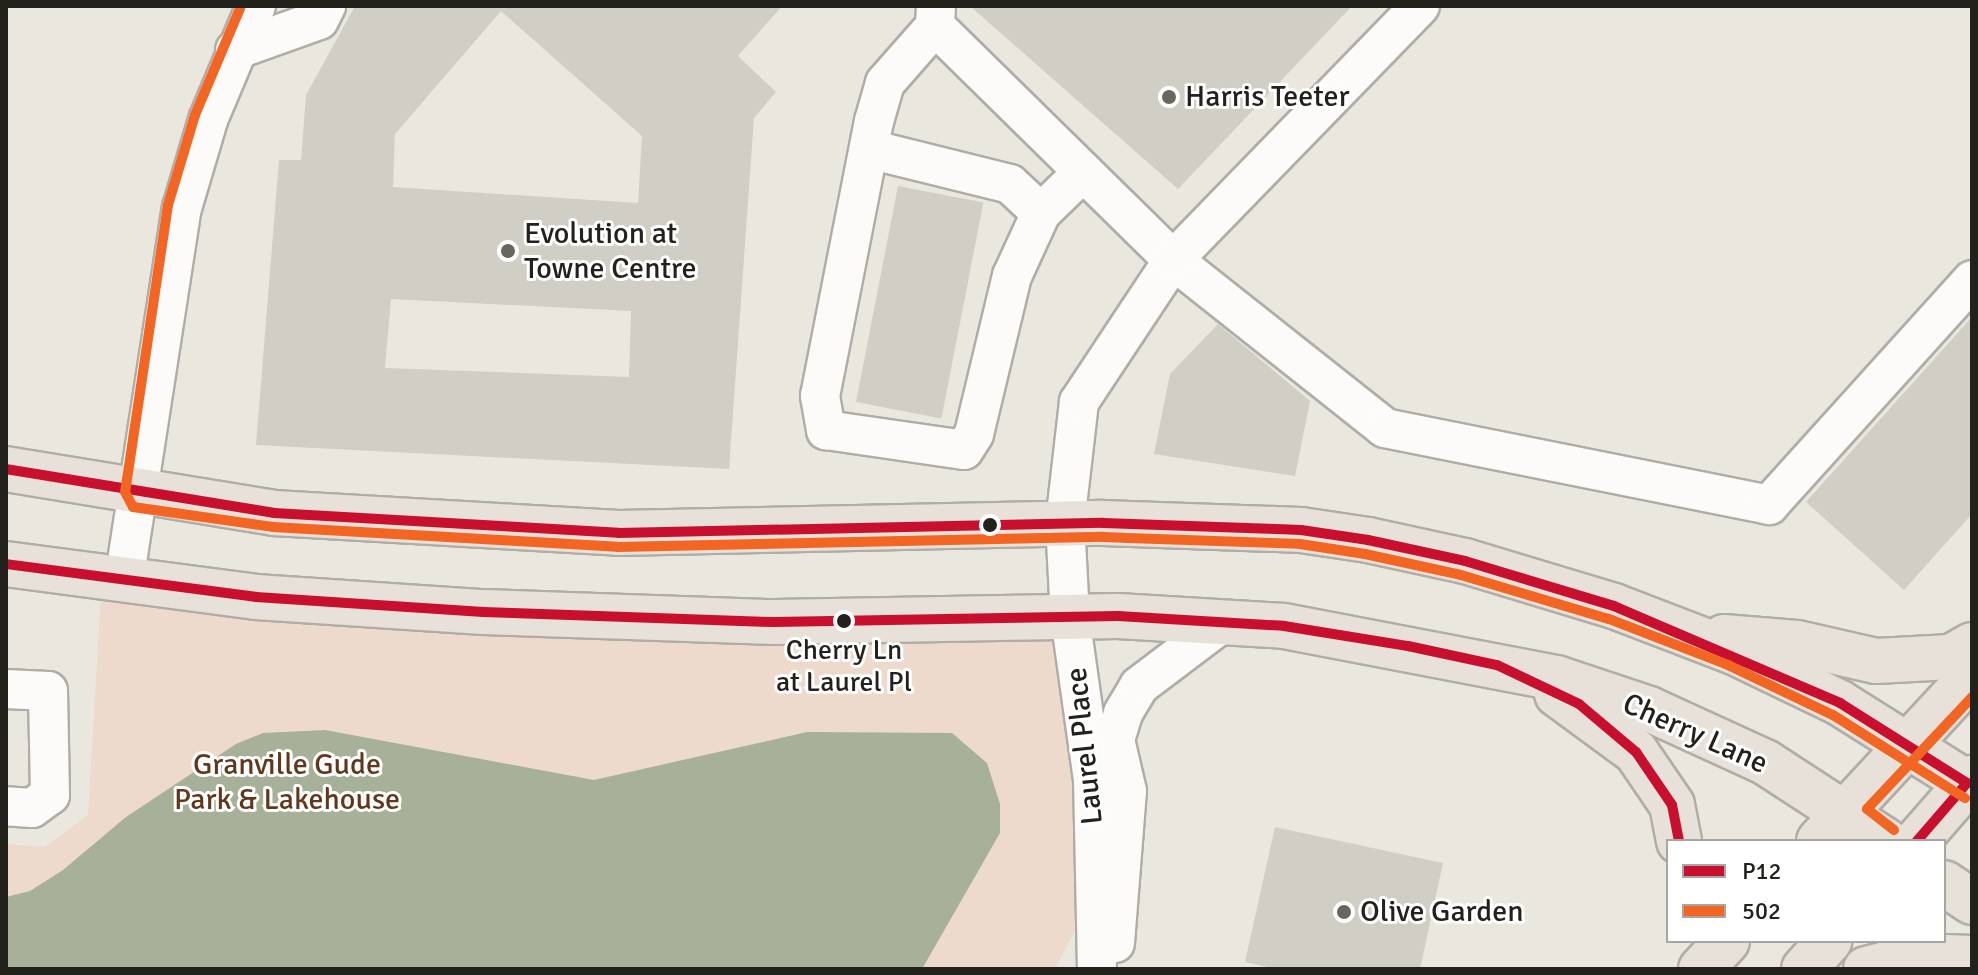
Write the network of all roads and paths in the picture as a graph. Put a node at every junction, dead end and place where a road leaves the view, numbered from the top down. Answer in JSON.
{"nodes":[{"id":1,"x":256,"y":6,"type":"edge"},
{"id":2,"x":326,"y":6,"type":"edge"},
{"id":3,"x":1420,"y":6,"type":"edge"},
{"id":4,"x":935,"y":16,"type":"edge"},
{"id":5,"x":235,"y":50,"type":"junction"},
{"id":6,"x":869,"y":149,"type":"junction"},
{"id":7,"x":1083,"y":172,"type":"junction"},
{"id":8,"x":1041,"y":213,"type":"junction"},
{"id":9,"x":1173,"y":260,"type":"junction"},
{"id":10,"x":1972,"y":280,"type":"edge"},
{"id":11,"x":6,"y":469,"type":"edge"},
{"id":12,"x":139,"y":494,"type":"junction"},
{"id":13,"x":1065,"y":523,"type":"junction"},
{"id":14,"x":6,"y":564,"type":"edge"},
{"id":15,"x":124,"y":581,"type":"junction"},
{"id":16,"x":1070,"y":617,"type":"junction"},
{"id":17,"x":1225,"y":621,"type":"junction"},
{"id":18,"x":1685,"y":634,"type":"junction"},
{"id":19,"x":1972,"y":645,"type":"edge"},
{"id":20,"x":1497,"y":665,"type":"junction"},
{"id":21,"x":1972,"y":676,"type":"edge"},
{"id":22,"x":6,"y":689,"type":"edge"},
{"id":23,"x":1908,"y":744,"type":"junction"},
{"id":24,"x":1970,"y":783,"type":"edge"},
{"id":25,"x":6,"y":806,"type":"edge"},
{"id":26,"x":1832,"y":826,"type":"edge"},
{"id":27,"x":1679,"y":839,"type":"edge"},
{"id":28,"x":1879,"y":839,"type":"edge"},
{"id":29,"x":1919,"y":839,"type":"edge"},
{"id":30,"x":1946,"y":884,"type":"edge"},
{"id":31,"x":1972,"y":902,"type":"edge"},
{"id":32,"x":1684,"y":943,"type":"edge"},
{"id":33,"x":1725,"y":943,"type":"edge"},
{"id":34,"x":1827,"y":943,"type":"edge"},
{"id":35,"x":1972,"y":958,"type":"edge"},
{"id":36,"x":1097,"y":969,"type":"edge"},
{"id":37,"x":1111,"y":969,"type":"edge"},
{"id":38,"x":1678,"y":969,"type":"edge"},
{"id":39,"x":1701,"y":969,"type":"edge"},
{"id":40,"x":1804,"y":969,"type":"edge"},
{"id":41,"x":1866,"y":969,"type":"edge"}],
"edges":[{"from":1,"to":5,"type":"street"},
{"from":2,"to":5,"type":"street"},
{"from":3,"to":9,"type":"street","name":"Laurel Place"},
{"from":4,"to":6,"type":"street"},
{"from":4,"to":7,"type":"street"},
{"from":5,"to":12,"type":"street"},
{"from":6,"to":8,"type":"street"},
{"from":6,"to":8,"type":"street"},
{"from":7,"to":8,"type":"street"},
{"from":7,"to":9,"type":"street"},
{"from":9,"to":10,"type":"street"},
{"from":9,"to":13,"type":"street","name":"Laurel Place"},
{"from":11,"to":12,"type":"main road"},
{"from":12,"to":13,"type":"main road"},
{"from":12,"to":15,"type":"street"},
{"from":13,"to":16,"type":"street","name":"Laurel Place"},
{"from":13,"to":18,"type":"main road"},
{"from":14,"to":15,"type":"main road","name":"Cherry Lane"},
{"from":15,"to":16,"type":"main road","name":"Cherry Lane"},
{"from":16,"to":17,"type":"main road","name":"Cherry Lane"},
{"from":16,"to":36,"type":"street","name":"Laurel Place"},
{"from":17,"to":20,"type":"main road","name":"Cherry Lane"},
{"from":17,"to":37,"type":"street","name":"Laurel Place"},
{"from":18,"to":19,"type":"main road"},
{"from":18,"to":23,"type":"main road"},
{"from":20,"to":26,"type":"main road","name":"Cherry Lane"},
{"from":20,"to":27,"type":"main road"},
{"from":21,"to":23,"type":"main road"},
{"from":22,"to":25,"type":"street"},
{"from":23,"to":24,"type":"main road"},
{"from":23,"to":26,"type":"main road"},
{"from":24,"to":29,"type":"main road"},
{"from":26,"to":28,"type":"main road","name":"Cherry Lane"},
{"from":30,"to":31,"type":"main road"},
{"from":32,"to":38,"type":"main road"},
{"from":33,"to":39,"type":"main road"},
{"from":34,"to":40,"type":"main road"},
{"from":35,"to":41,"type":"main road"}]}
